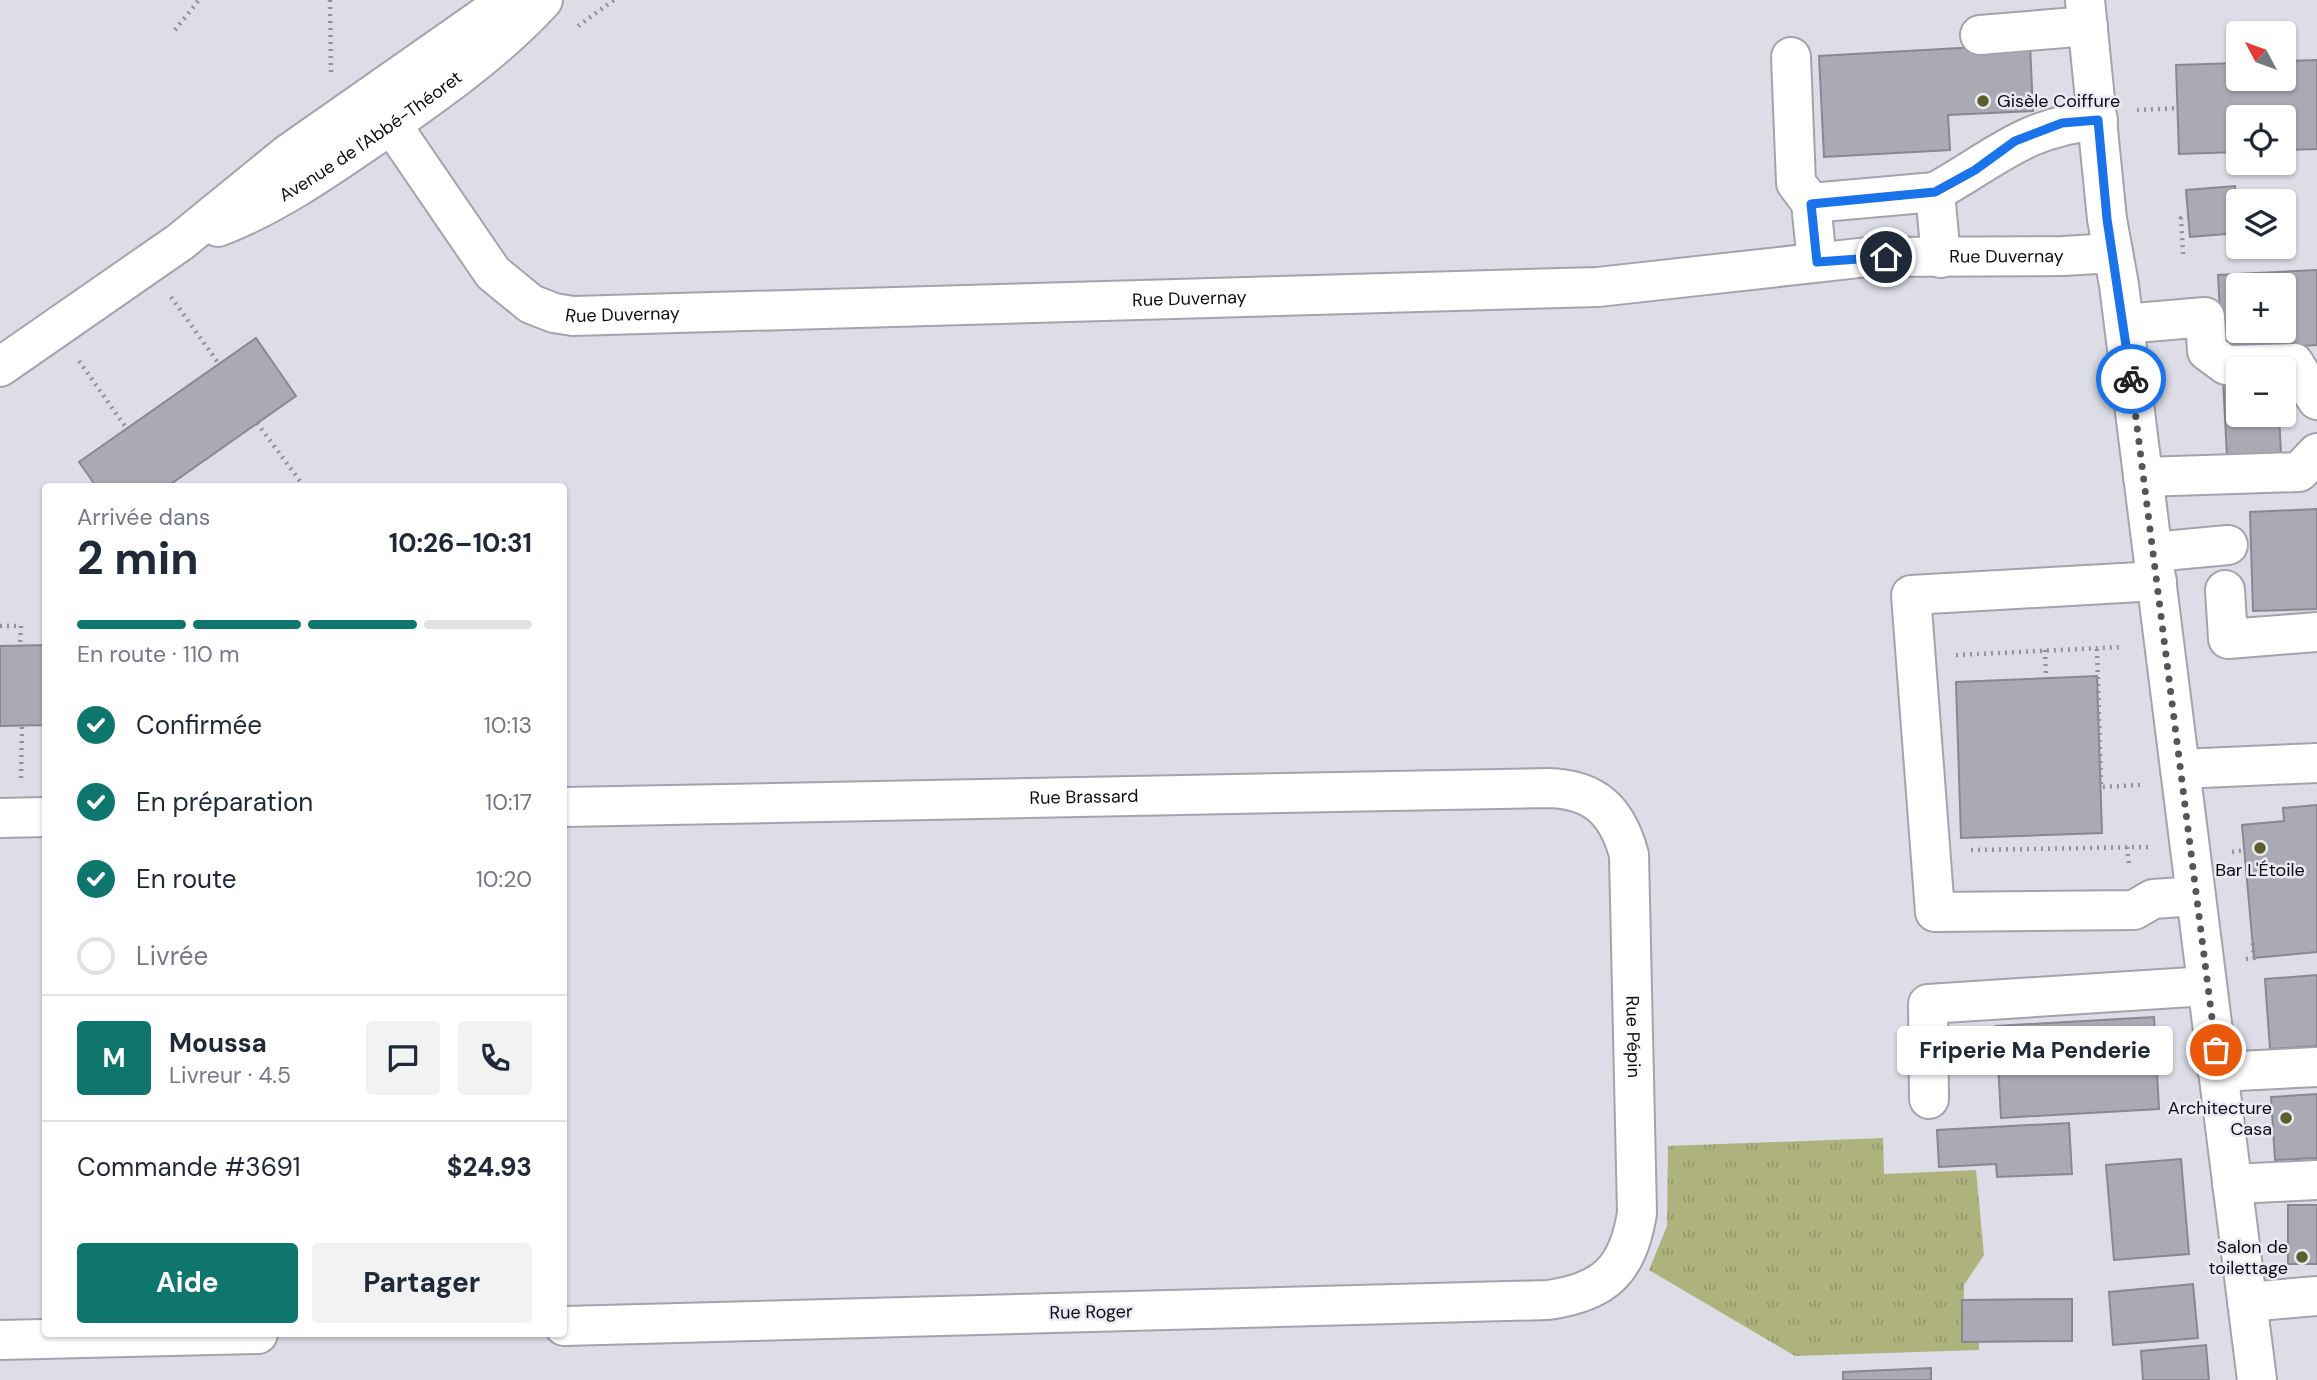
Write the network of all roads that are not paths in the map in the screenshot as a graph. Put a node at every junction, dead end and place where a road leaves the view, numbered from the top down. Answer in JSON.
{"nodes":[{"id":1,"x":508,"y":0,"type":"edge"},
{"id":2,"x":543,"y":0,"type":"edge"},
{"id":3,"x":2087,"y":13,"type":"edge"},
{"id":4,"x":1980,"y":35,"type":"dead end"},
{"id":5,"x":1791,"y":57,"type":"dead end"},
{"id":6,"x":381,"y":109,"type":"junction"},
{"id":7,"x":2114,"y":115,"type":"junction"},
{"id":8,"x":1935,"y":192,"type":"junction"},
{"id":9,"x":1811,"y":204,"type":"junction"},
{"id":10,"x":2113,"y":253,"type":"junction"},
{"id":11,"x":1941,"y":258,"type":"junction"},
{"id":12,"x":1817,"y":262,"type":"junction"},
{"id":13,"x":2124,"y":324,"type":"junction"},
{"id":14,"x":0,"y":367,"type":"edge"},
{"id":15,"x":2317,"y":400,"type":"edge"},
{"id":16,"x":2317,"y":453,"type":"edge"},
{"id":17,"x":2143,"y":477,"type":"junction"},
{"id":18,"x":2228,"y":545,"type":"dead end"},
{"id":19,"x":2155,"y":566,"type":"junction"},
{"id":20,"x":2225,"y":590,"type":"dead end"},
{"id":21,"x":2317,"y":632,"type":"edge"},
{"id":22,"x":2317,"y":763,"type":"edge"},
{"id":23,"x":2166,"y":777,"type":"junction"},
{"id":24,"x":1599,"y":802,"type":"joint"},
{"id":25,"x":567,"y":807,"type":"edge"},
{"id":26,"x":2196,"y":897,"type":"junction"},
{"id":27,"x":2207,"y":986,"type":"junction"},
{"id":28,"x":2202,"y":1065,"type":"junction"},
{"id":29,"x":2317,"y":1067,"type":"edge"},
{"id":30,"x":1929,"y":1100,"type":"dead end"},
{"id":31,"x":2317,"y":1180,"type":"edge"},
{"id":32,"x":2232,"y":1184,"type":"junction"},
{"id":33,"x":1613,"y":1275,"type":"joint"},
{"id":34,"x":2317,"y":1296,"type":"edge"},
{"id":35,"x":2247,"y":1302,"type":"junction"},
{"id":36,"x":567,"y":1326,"type":"edge"},
{"id":37,"x":129,"y":1337,"type":"edge"},
{"id":38,"x":0,"y":1340,"type":"edge"},
{"id":39,"x":2257,"y":1380,"type":"edge"}],
"edges":[{"from":1,"to":6,"type":"street","name":"Avenue de l'Abbé-Théoret"},
{"from":2,"to":6,"type":"street","name":"Avenue de l'Abbé-Théoret"},
{"from":3,"to":4,"type":"street"},
{"from":3,"to":7,"type":"street"},
{"from":5,"to":9,"type":"street"},
{"from":6,"to":12,"type":"street","name":"Rue Duvernay"},
{"from":6,"to":14,"type":"street","name":"Avenue de l'Abbé-Théoret"},
{"from":7,"to":8,"type":"street"},
{"from":7,"to":10,"type":"street"},
{"from":8,"to":9,"type":"street"},
{"from":8,"to":11,"type":"street"},
{"from":9,"to":12,"type":"street"},
{"from":10,"to":11,"type":"street","name":"Rue Duvernay"},
{"from":10,"to":13,"type":"street"},
{"from":11,"to":12,"type":"street","name":"Rue Duvernay"},
{"from":13,"to":15,"type":"street"},
{"from":13,"to":17,"type":"street"},
{"from":16,"to":17,"type":"street"},
{"from":17,"to":19,"type":"street"},
{"from":18,"to":19,"type":"street"},
{"from":19,"to":23,"type":"street"},
{"from":19,"to":26,"type":"street"},
{"from":20,"to":21,"type":"street"},
{"from":22,"to":23,"type":"street"},
{"from":23,"to":26,"type":"street"},
{"from":24,"to":25,"type":"street","name":"Rue Brassard"},
{"from":24,"to":33,"type":"street","name":"Rue Pépin"},
{"from":26,"to":27,"type":"street"},
{"from":27,"to":28,"type":"street"},
{"from":27,"to":30,"type":"street"},
{"from":28,"to":29,"type":"street"},
{"from":28,"to":32,"type":"street"},
{"from":31,"to":32,"type":"street"},
{"from":32,"to":35,"type":"street"},
{"from":33,"to":36,"type":"street","name":"Rue Roger"},
{"from":34,"to":35,"type":"street"},
{"from":35,"to":39,"type":"street"},
{"from":37,"to":38,"type":"street"}]}
